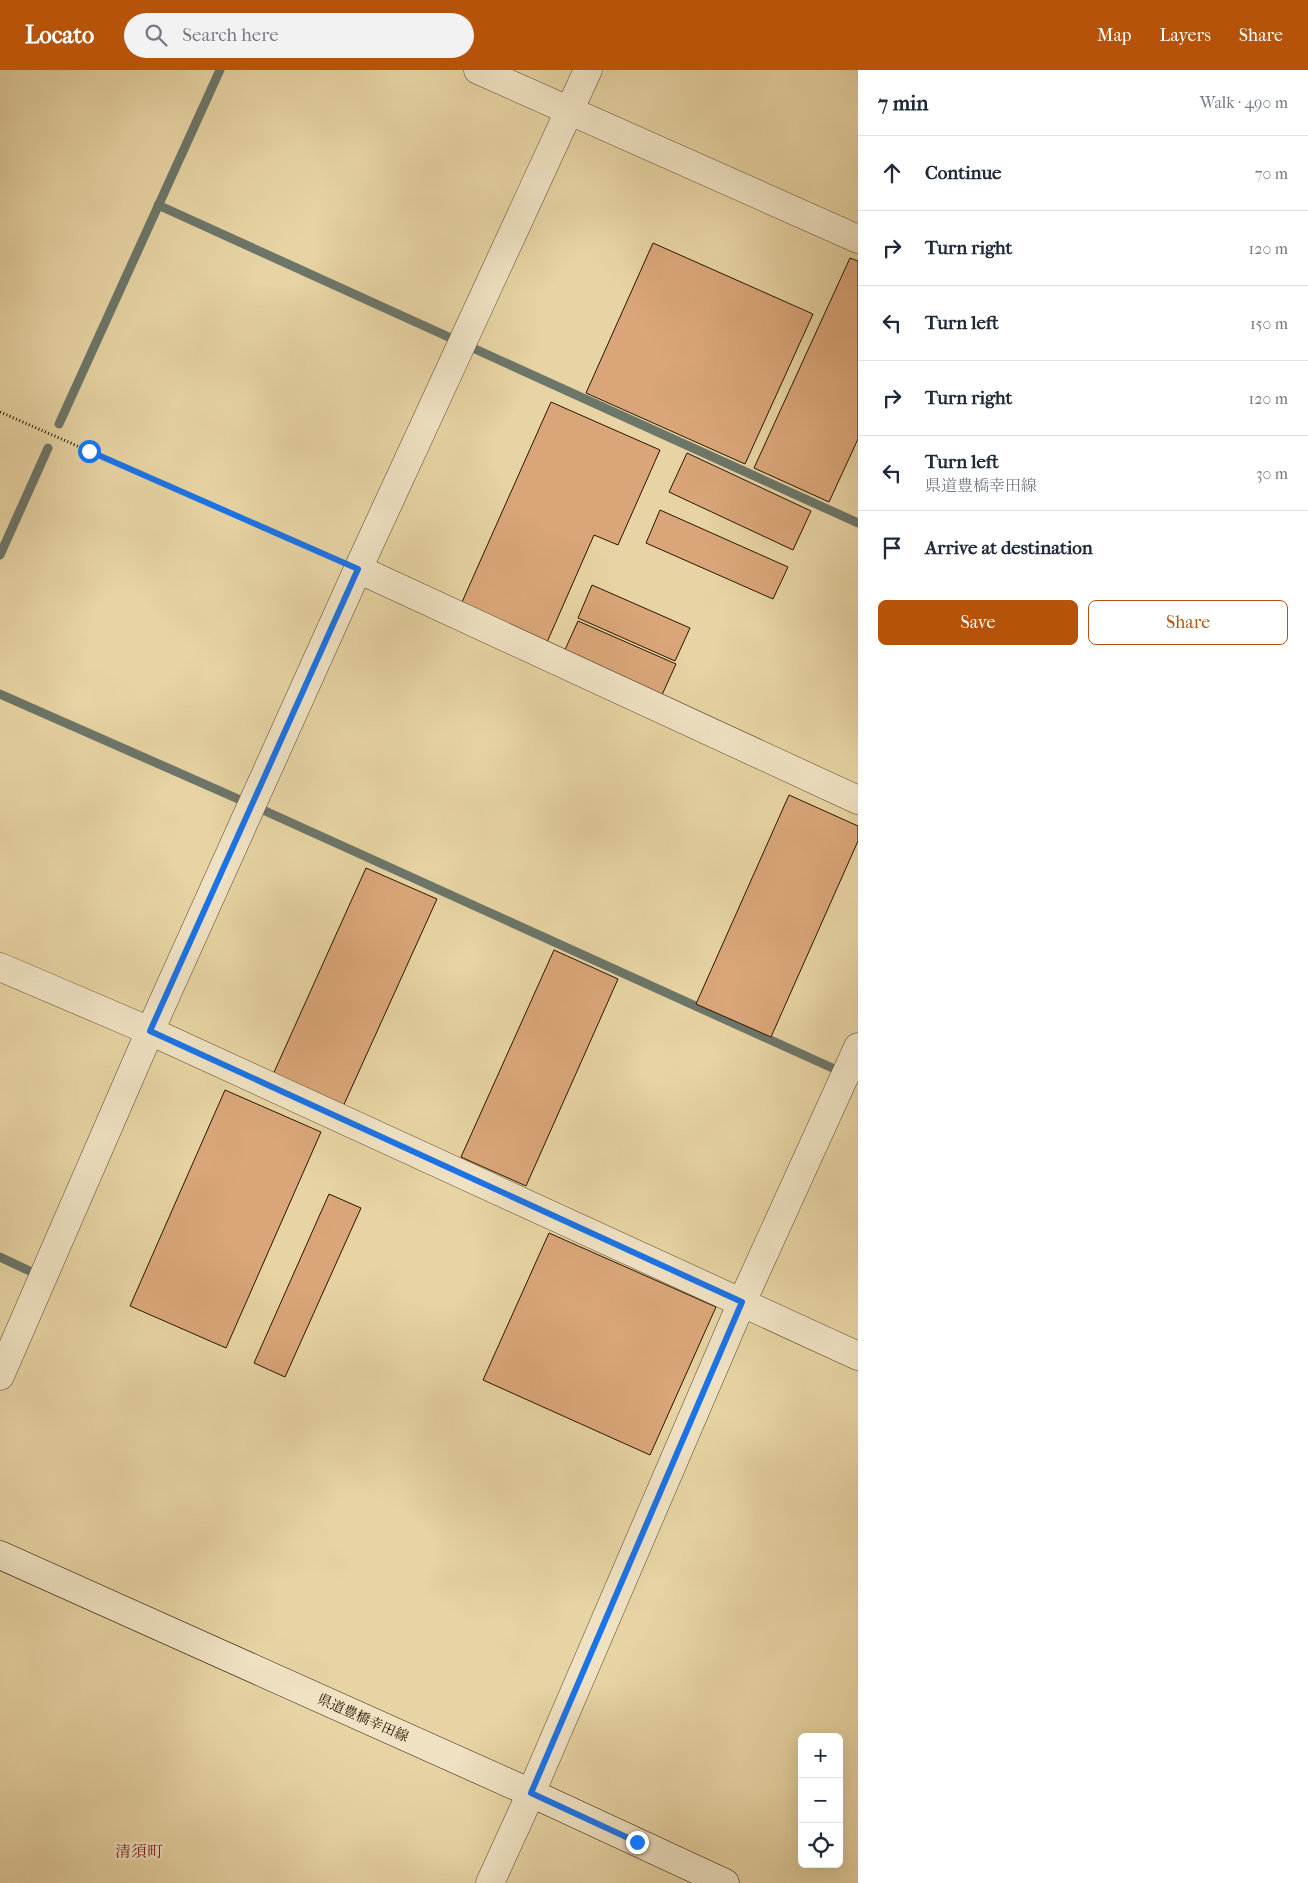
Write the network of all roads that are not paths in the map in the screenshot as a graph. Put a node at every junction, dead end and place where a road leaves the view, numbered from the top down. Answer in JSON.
{"nodes":[{"id":1,"x":478,"y":70,"type":"edge"},
{"id":2,"x":588,"y":70,"type":"edge"},
{"id":3,"x":569,"y":110,"type":"junction"},
{"id":4,"x":858,"y":240,"type":"edge"},
{"id":5,"x":358,"y":569,"type":"junction"},
{"id":6,"x":858,"y":800,"type":"edge"},
{"id":7,"x":0,"y":967,"type":"edge"},
{"id":8,"x":150,"y":1031,"type":"junction"},
{"id":9,"x":858,"y":1047,"type":"edge"},
{"id":10,"x":742,"y":1302,"type":"junction"},
{"id":11,"x":858,"y":1356,"type":"edge"},
{"id":12,"x":0,"y":1376,"type":"edge"},
{"id":13,"x":0,"y":1555,"type":"edge"},
{"id":14,"x":531,"y":1793,"type":"junction"},
{"id":15,"x":490,"y":1883,"type":"edge"},
{"id":16,"x":725,"y":1883,"type":"edge"}],
"edges":[{"from":1,"to":3,"type":"street"},
{"from":2,"to":3,"type":"street"},
{"from":3,"to":4,"type":"street"},
{"from":3,"to":5,"type":"street"},
{"from":5,"to":6,"type":"street"},
{"from":5,"to":8,"type":"street"},
{"from":7,"to":8,"type":"street"},
{"from":8,"to":10,"type":"street"},
{"from":8,"to":12,"type":"street"},
{"from":9,"to":10,"type":"street"},
{"from":10,"to":11,"type":"street"},
{"from":10,"to":14,"type":"street"},
{"from":13,"to":14,"type":"street","name":"県道豊橋幸田線"},
{"from":14,"to":15,"type":"street"},
{"from":14,"to":16,"type":"street","name":"県道豊橋幸田線"}]}
